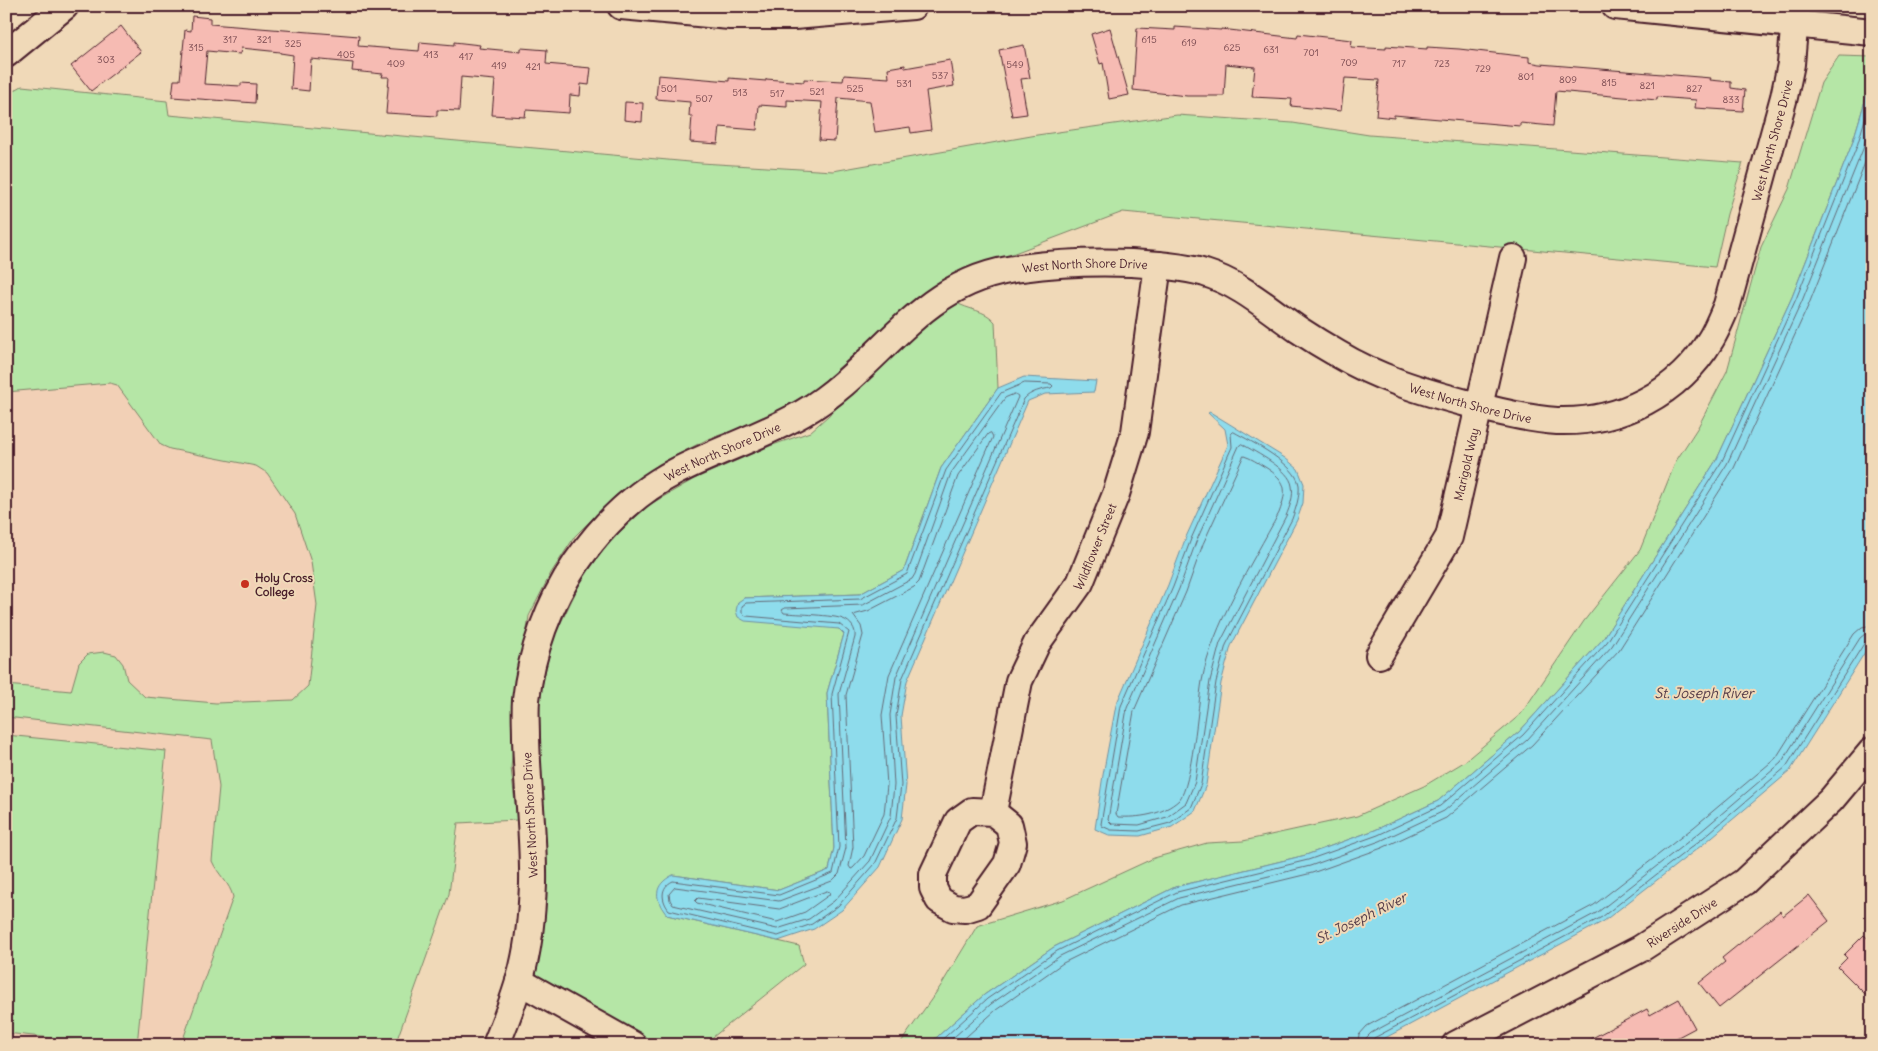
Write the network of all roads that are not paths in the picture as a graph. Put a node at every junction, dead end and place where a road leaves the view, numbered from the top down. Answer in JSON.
{"nodes":[{"id":1,"x":622,"y":6,"type":"edge"},
{"id":2,"x":913,"y":6,"type":"edge"},
{"id":3,"x":1615,"y":6,"type":"edge"},
{"id":4,"x":58,"y":9,"type":"edge"},
{"id":5,"x":1796,"y":15,"type":"edge"},
{"id":6,"x":1865,"y":31,"type":"edge"},
{"id":7,"x":6,"y":54,"type":"edge"},
{"id":8,"x":1513,"y":258,"type":"dead end"},
{"id":9,"x":1158,"y":265,"type":"junction"},
{"id":10,"x":1480,"y":407,"type":"junction"},
{"id":11,"x":1379,"y":655,"type":"dead end"},
{"id":12,"x":1872,"y":751,"type":"edge"},
{"id":13,"x":993,"y":812,"type":"dead end"},
{"id":14,"x":520,"y":981,"type":"junction"},
{"id":15,"x":496,"y":1045,"type":"edge"},
{"id":16,"x":633,"y":1045,"type":"edge"},
{"id":17,"x":1454,"y":1045,"type":"edge"}],
"edges":[{"from":1,"to":2,"type":"street"},
{"from":3,"to":5,"type":"street"},
{"from":4,"to":7,"type":"street"},
{"from":5,"to":6,"type":"street"},
{"from":5,"to":10,"type":"street","name":"West North Shore Drive"},
{"from":8,"to":10,"type":"street","name":"Marigold Way"},
{"from":9,"to":10,"type":"street","name":"West North Shore Drive"},
{"from":9,"to":13,"type":"street","name":"Wildflower Street"},
{"from":9,"to":14,"type":"street","name":"West North Shore Drive"},
{"from":10,"to":11,"type":"street","name":"Marigold Way"},
{"from":12,"to":17,"type":"street","name":"Riverside Drive"},
{"from":14,"to":15,"type":"street","name":"West North Shore Drive"},
{"from":14,"to":16,"type":"street"}]}
